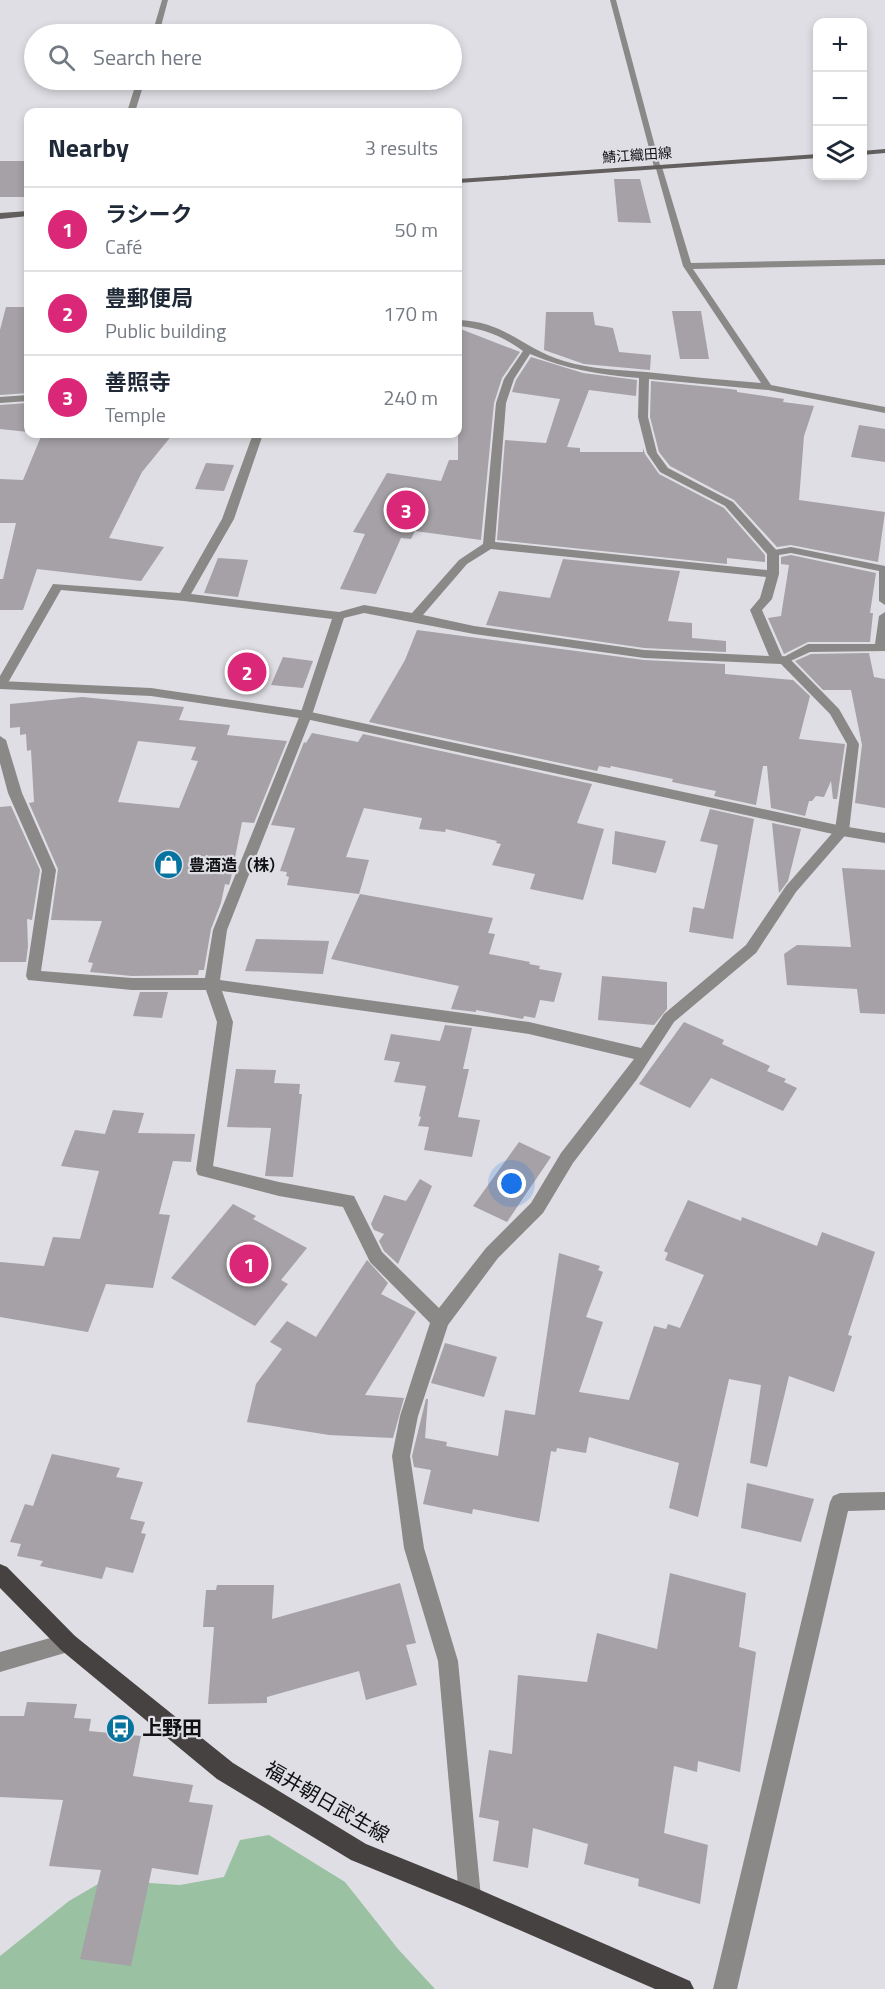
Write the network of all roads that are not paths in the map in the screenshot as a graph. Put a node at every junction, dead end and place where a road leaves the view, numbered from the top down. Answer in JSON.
{"nodes":[{"id":1,"x":165,"y":0,"type":"edge"},
{"id":2,"x":613,"y":0,"type":"edge"},
{"id":3,"x":158,"y":24,"type":"edge"},
{"id":4,"x":138,"y":90,"type":"edge"},
{"id":5,"x":132,"y":108,"type":"edge"},
{"id":6,"x":885,"y":151,"type":"edge"},
{"id":7,"x":867,"y":153,"type":"edge"},
{"id":8,"x":813,"y":156,"type":"edge"},
{"id":9,"x":658,"y":167,"type":"junction"},
{"id":10,"x":462,"y":182,"type":"edge"},
{"id":11,"x":24,"y":214,"type":"edge"},
{"id":12,"x":0,"y":216,"type":"edge"},
{"id":13,"x":885,"y":262,"type":"edge"},
{"id":14,"x":687,"y":266,"type":"junction"},
{"id":15,"x":462,"y":323,"type":"edge"},
{"id":16,"x":528,"y":350,"type":"junction"},
{"id":17,"x":644,"y":375,"type":"junction"},
{"id":18,"x":768,"y":387,"type":"junction"},
{"id":19,"x":24,"y":398,"type":"edge"},
{"id":20,"x":0,"y":400,"type":"edge"},
{"id":21,"x":885,"y":410,"type":"edge"},
{"id":22,"x":257,"y":438,"type":"edge"},
{"id":23,"x":489,"y":545,"type":"junction"},
{"id":24,"x":773,"y":553,"type":"junction"},
{"id":25,"x":885,"y":569,"type":"edge"},
{"id":26,"x":773,"y":574,"type":"junction"},
{"id":27,"x":184,"y":597,"type":"junction"},
{"id":28,"x":885,"y":601,"type":"edge"},
{"id":29,"x":339,"y":616,"type":"junction"},
{"id":30,"x":885,"y":616,"type":"edge"},
{"id":31,"x":415,"y":617,"type":"junction"},
{"id":32,"x":780,"y":660,"type":"junction"},
{"id":33,"x":0,"y":685,"type":"edge"},
{"id":34,"x":306,"y":715,"type":"junction"},
{"id":35,"x":0,"y":740,"type":"edge"},
{"id":36,"x":842,"y":831,"type":"junction"},
{"id":37,"x":885,"y":838,"type":"edge"},
{"id":38,"x":213,"y":984,"type":"junction"},
{"id":39,"x":644,"y":1055,"type":"junction"},
{"id":40,"x":440,"y":1321,"type":"junction"},
{"id":41,"x":885,"y":1501,"type":"edge"},
{"id":42,"x":0,"y":1574,"type":"edge"},
{"id":43,"x":68,"y":1643,"type":"junction"},
{"id":44,"x":0,"y":1662,"type":"edge"},
{"id":45,"x":470,"y":1897,"type":"junction"},
{"id":46,"x":682,"y":1989,"type":"edge"},
{"id":47,"x":725,"y":1989,"type":"edge"}],
"edges":[{"from":1,"to":3,"type":"street"},
{"from":2,"to":9,"type":"street"},
{"from":4,"to":5,"type":"street"},
{"from":6,"to":7,"type":"main road"},
{"from":8,"to":9,"type":"main road","name":"鯖江織田線"},
{"from":9,"to":10,"type":"main road","name":"鯖江織田線"},
{"from":9,"to":14,"type":"street"},
{"from":11,"to":12,"type":"main road"},
{"from":13,"to":14,"type":"street"},
{"from":14,"to":18,"type":"street"},
{"from":15,"to":16,"type":"street"},
{"from":16,"to":17,"type":"street"},
{"from":16,"to":23,"type":"street"},
{"from":17,"to":18,"type":"street"},
{"from":17,"to":24,"type":"street"},
{"from":18,"to":21,"type":"street"},
{"from":19,"to":20,"type":"street"},
{"from":22,"to":27,"type":"street"},
{"from":23,"to":26,"type":"street"},
{"from":23,"to":31,"type":"street"},
{"from":24,"to":25,"type":"street"},
{"from":24,"to":26,"type":"street"},
{"from":25,"to":28,"type":"street"},
{"from":26,"to":32,"type":"street"},
{"from":27,"to":29,"type":"street"},
{"from":27,"to":33,"type":"street"},
{"from":29,"to":31,"type":"street"},
{"from":29,"to":34,"type":"street"},
{"from":30,"to":32,"type":"street"},
{"from":31,"to":32,"type":"street"},
{"from":32,"to":36,"type":"street"},
{"from":33,"to":34,"type":"street"},
{"from":34,"to":36,"type":"street"},
{"from":34,"to":38,"type":"street"},
{"from":35,"to":38,"type":"street"},
{"from":36,"to":37,"type":"street"},
{"from":36,"to":39,"type":"street"},
{"from":38,"to":39,"type":"street"},
{"from":38,"to":40,"type":"street"},
{"from":39,"to":40,"type":"street"},
{"from":40,"to":45,"type":"street"},
{"from":41,"to":47,"type":"street"},
{"from":42,"to":43,"type":"main road","name":"福井朝日武生線"},
{"from":43,"to":44,"type":"street"},
{"from":43,"to":45,"type":"main road","name":"福井朝日武生線"},
{"from":45,"to":46,"type":"main road","name":"福井朝日武生線"}]}
